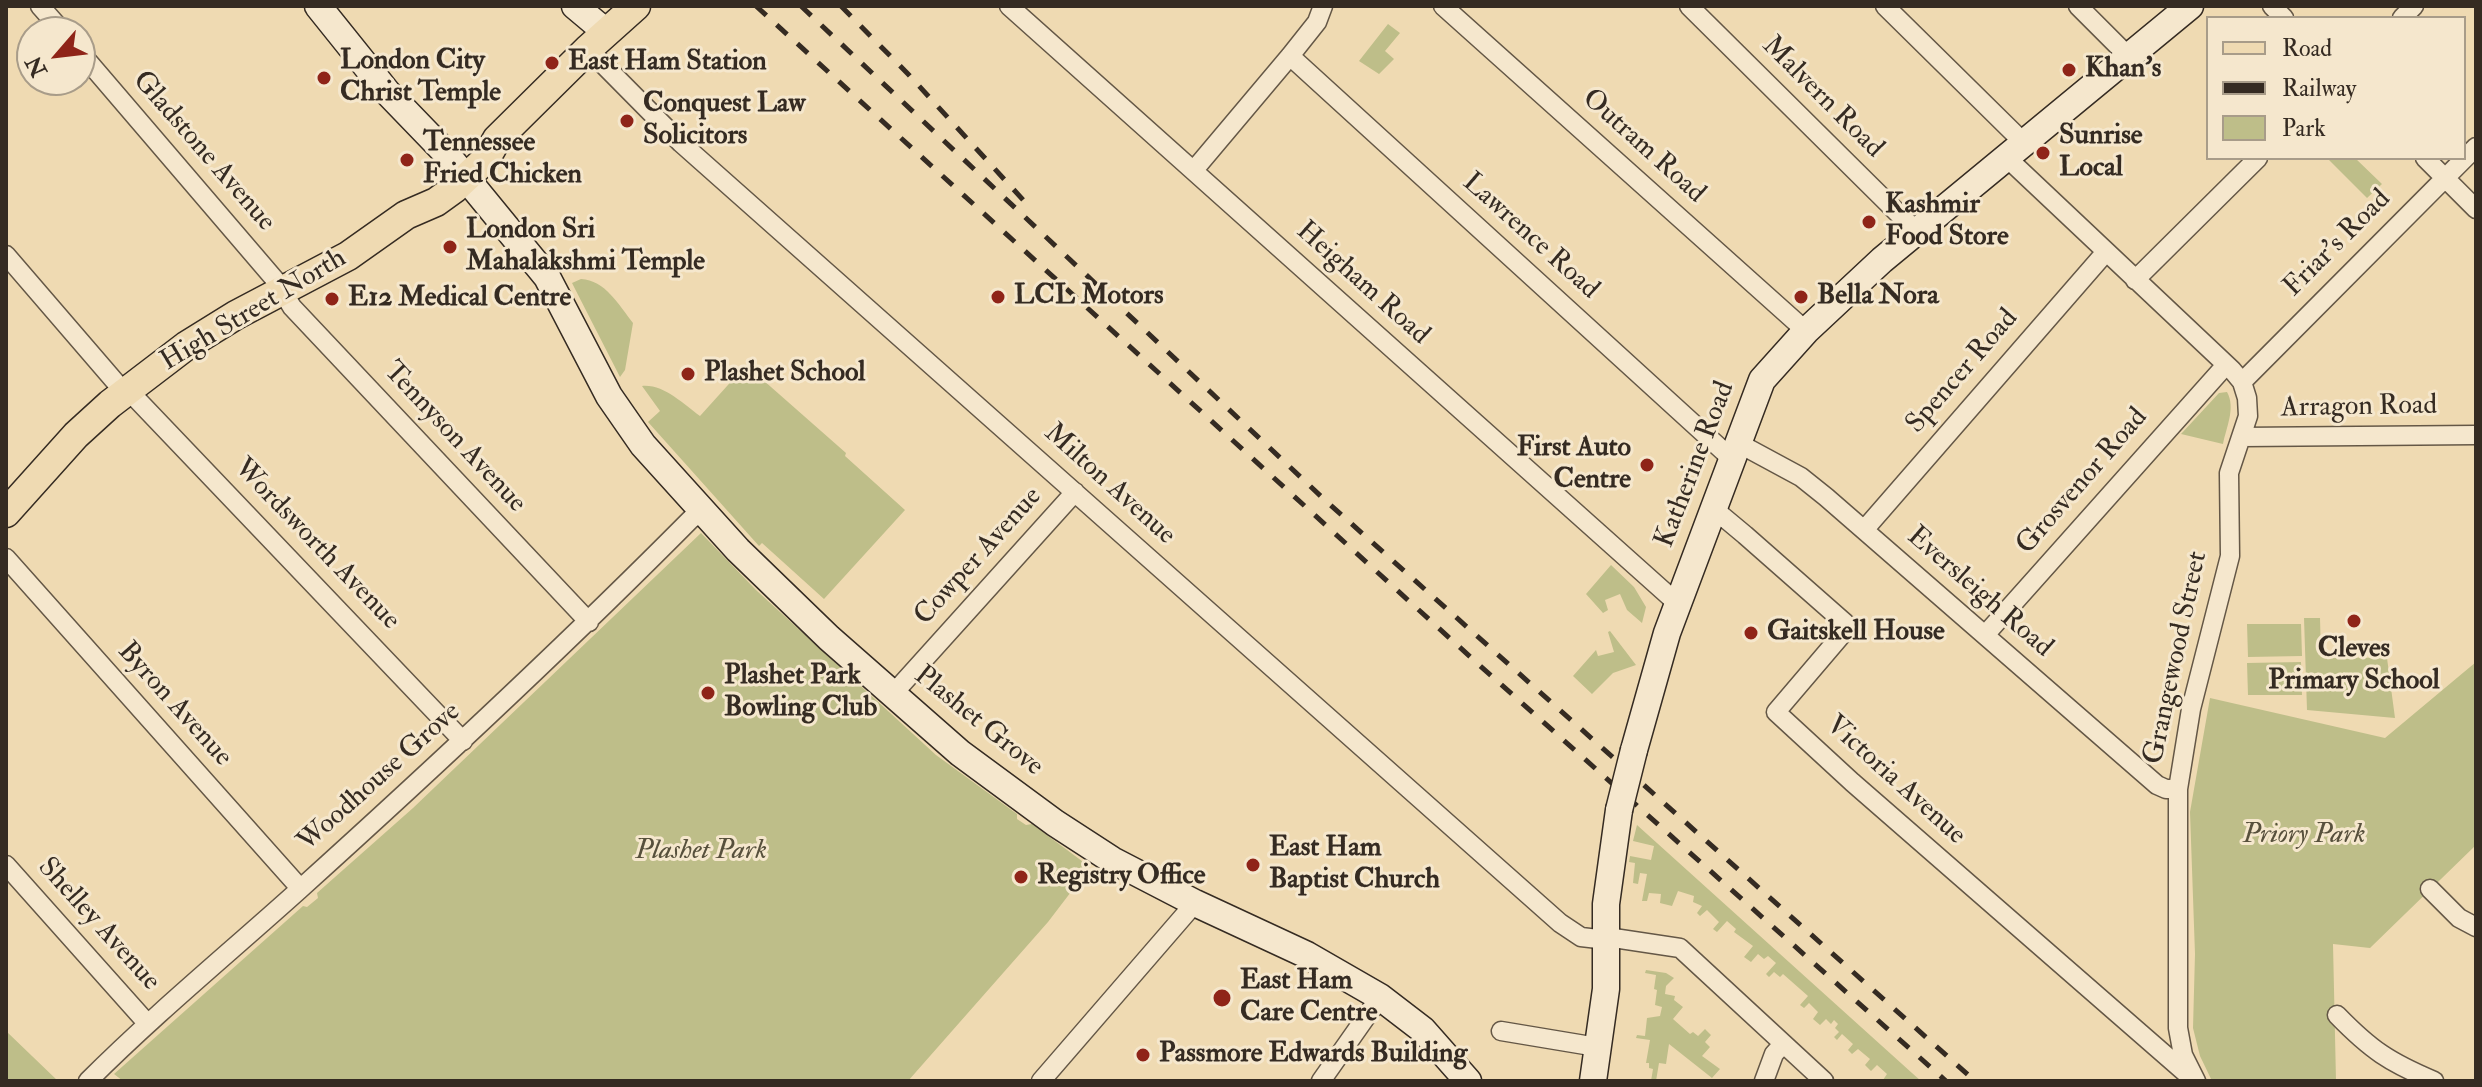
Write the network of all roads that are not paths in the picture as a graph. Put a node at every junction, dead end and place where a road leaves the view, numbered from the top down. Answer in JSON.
{"nodes":[{"id":1,"x":318,"y":6,"type":"edge"},
{"id":2,"x":575,"y":6,"type":"edge"},
{"id":3,"x":636,"y":6,"type":"edge"},
{"id":4,"x":1009,"y":6,"type":"edge"},
{"id":5,"x":1323,"y":6,"type":"edge"},
{"id":6,"x":1443,"y":6,"type":"edge"},
{"id":7,"x":1689,"y":6,"type":"edge"},
{"id":8,"x":1885,"y":6,"type":"edge"},
{"id":9,"x":2078,"y":6,"type":"edge"},
{"id":10,"x":2190,"y":6,"type":"edge"},
{"id":11,"x":597,"y":40,"type":"junction"},
{"id":12,"x":1290,"y":56,"type":"junction"},
{"id":13,"x":2129,"y":57,"type":"junction"},
{"id":14,"x":96,"y":71,"type":"edge"},
{"id":15,"x":2014,"y":149,"type":"junction"},
{"id":16,"x":2256,"y":160,"type":"edge"},
{"id":17,"x":2427,"y":160,"type":"edge"},
{"id":18,"x":2462,"y":160,"type":"edge"},
{"id":19,"x":1194,"y":170,"type":"junction"},
{"id":20,"x":460,"y":172,"type":"junction"},
{"id":21,"x":2444,"y":177,"type":"junction"},
{"id":22,"x":2476,"y":209,"type":"edge"},
{"id":23,"x":1916,"y":231,"type":"junction"},
{"id":24,"x":2105,"y":253,"type":"junction"},
{"id":25,"x":6,"y":255,"type":"edge"},
{"id":26,"x":2135,"y":280,"type":"junction"},
{"id":27,"x":282,"y":291,"type":"junction"},
{"id":28,"x":1806,"y":331,"type":"junction"},
{"id":29,"x":2225,"y":366,"type":"junction"},
{"id":30,"x":2242,"y":382,"type":"junction"},
{"id":31,"x":126,"y":390,"type":"junction"},
{"id":32,"x":2476,"y":435,"type":"edge"},
{"id":33,"x":2242,"y":437,"type":"junction"},
{"id":34,"x":1735,"y":451,"type":"junction"},
{"id":35,"x":1075,"y":492,"type":"junction"},
{"id":36,"x":703,"y":511,"type":"junction"},
{"id":37,"x":1711,"y":511,"type":"junction"},
{"id":38,"x":6,"y":513,"type":"edge"},
{"id":39,"x":1864,"y":530,"type":"junction"},
{"id":40,"x":6,"y":558,"type":"edge"},
{"id":41,"x":1678,"y":604,"type":"junction"},
{"id":42,"x":589,"y":622,"type":"junction"},
{"id":43,"x":1985,"y":635,"type":"junction"},
{"id":44,"x":892,"y":695,"type":"junction"},
{"id":45,"x":463,"y":741,"type":"junction"},
{"id":46,"x":2178,"y":789,"type":"junction"},
{"id":47,"x":6,"y":865,"type":"edge"},
{"id":48,"x":300,"y":888,"type":"junction"},
{"id":49,"x":2430,"y":889,"type":"dead end"},
{"id":50,"x":1195,"y":903,"type":"junction"},
{"id":51,"x":2476,"y":927,"type":"edge"},
{"id":52,"x":1607,"y":938,"type":"junction"},
{"id":53,"x":1380,"y":997,"type":"junction"},
{"id":54,"x":2337,"y":1015,"type":"dead end"},
{"id":55,"x":147,"y":1023,"type":"junction"},
{"id":56,"x":1501,"y":1031,"type":"dead end"},
{"id":57,"x":1783,"y":1044,"type":"junction"},
{"id":58,"x":1597,"y":1047,"type":"junction"},
{"id":59,"x":88,"y":1081,"type":"edge"},
{"id":60,"x":1041,"y":1081,"type":"edge"},
{"id":61,"x":1321,"y":1081,"type":"edge"},
{"id":62,"x":1468,"y":1081,"type":"edge"},
{"id":63,"x":1593,"y":1081,"type":"edge"},
{"id":64,"x":1764,"y":1081,"type":"edge"},
{"id":65,"x":1824,"y":1081,"type":"edge"},
{"id":66,"x":2196,"y":1081,"type":"edge"},
{"id":67,"x":2434,"y":1081,"type":"edge"}],
"edges":[{"from":1,"to":20,"type":"main road","name":"Plashet Grove"},
{"from":2,"to":11,"type":"main road"},
{"from":3,"to":11,"type":"main road","name":"High Street North"},
{"from":4,"to":19,"type":"street","name":"Heigham Road"},
{"from":5,"to":12,"type":"street"},
{"from":6,"to":28,"type":"street","name":"Outram Road"},
{"from":7,"to":23,"type":"street","name":"Malvern Road"},
{"from":8,"to":15,"type":"street"},
{"from":9,"to":13,"type":"street"},
{"from":10,"to":13,"type":"main road","name":"Katherine Road"},
{"from":11,"to":20,"type":"main road","name":"High Street North"},
{"from":11,"to":35,"type":"street","name":"Milton Avenue"},
{"from":12,"to":19,"type":"street"},
{"from":12,"to":34,"type":"street","name":"Lawrence Road"},
{"from":13,"to":15,"type":"main road","name":"Katherine Road"},
{"from":14,"to":27,"type":"street","name":"Gladstone Avenue"},
{"from":15,"to":23,"type":"main road","name":"Katherine Road"},
{"from":15,"to":24,"type":"street"},
{"from":16,"to":26,"type":"street"},
{"from":17,"to":21,"type":"street"},
{"from":18,"to":21,"type":"street","name":"Friar's Road"},
{"from":19,"to":41,"type":"street","name":"Heigham Road"},
{"from":20,"to":27,"type":"main road","name":"High Street North"},
{"from":20,"to":36,"type":"main road","name":"Plashet Grove"},
{"from":21,"to":22,"type":"street"},
{"from":21,"to":30,"type":"street","name":"Friar's Road"},
{"from":23,"to":28,"type":"main road","name":"Katherine Road"},
{"from":24,"to":26,"type":"street"},
{"from":24,"to":39,"type":"street","name":"Spencer Road"},
{"from":25,"to":31,"type":"street","name":"Wordsworth Avenue"},
{"from":26,"to":29,"type":"street"},
{"from":27,"to":31,"type":"main road","name":"High Street North"},
{"from":27,"to":42,"type":"street","name":"Tennyson Avenue"},
{"from":28,"to":34,"type":"main road","name":"Katherine Road"},
{"from":29,"to":30,"type":"street"},
{"from":29,"to":43,"type":"street","name":"Grosvenor Road"},
{"from":30,"to":33,"type":"street","name":"Grangewood Street"},
{"from":31,"to":38,"type":"main road","name":"High Street North"},
{"from":31,"to":45,"type":"street","name":"Wordsworth Avenue"},
{"from":32,"to":33,"type":"street","name":"Arragon Road"},
{"from":33,"to":46,"type":"street","name":"Grangewood Street"},
{"from":34,"to":37,"type":"main road","name":"Katherine Road"},
{"from":34,"to":39,"type":"street","name":"Eversleigh Road"},
{"from":35,"to":44,"type":"street","name":"Cowper Avenue"},
{"from":35,"to":52,"type":"street","name":"Milton Avenue"},
{"from":36,"to":42,"type":"street","name":"Woodhouse Grove"},
{"from":36,"to":44,"type":"main road","name":"Plashet Grove"},
{"from":37,"to":41,"type":"main road","name":"Katherine Road"},
{"from":37,"to":66,"type":"street","name":"Victoria Avenue"},
{"from":39,"to":43,"type":"street","name":"Eversleigh Road"},
{"from":40,"to":48,"type":"street","name":"Byron Avenue"},
{"from":41,"to":52,"type":"main road","name":"Katherine Road","bridge":true},
{"from":42,"to":45,"type":"street","name":"Woodhouse Grove"},
{"from":43,"to":46,"type":"street","name":"Eversleigh Road"},
{"from":44,"to":50,"type":"main road","name":"Plashet Grove"},
{"from":45,"to":48,"type":"street","name":"Woodhouse Grove"},
{"from":46,"to":66,"type":"street","name":"Grangewood Street"},
{"from":47,"to":55,"type":"street","name":"Shelley Avenue"},
{"from":48,"to":55,"type":"street","name":"Woodhouse Grove"},
{"from":49,"to":51,"type":"street"},
{"from":50,"to":53,"type":"main road","name":"Plashet Grove"},
{"from":50,"to":60,"type":"street"},
{"from":52,"to":57,"type":"street","name":"Milton Avenue"},
{"from":52,"to":58,"type":"main road","name":"Katherine Road"},
{"from":53,"to":61,"type":"street"},
{"from":53,"to":62,"type":"main road","name":"Plashet Grove"},
{"from":54,"to":67,"type":"street"},
{"from":55,"to":59,"type":"street","name":"Woodhouse Grove"},
{"from":56,"to":58,"type":"street"},
{"from":57,"to":64,"type":"street"},
{"from":57,"to":65,"type":"street","name":"Milton Avenue"},
{"from":58,"to":63,"type":"main road","name":"Katherine Road"}]}
